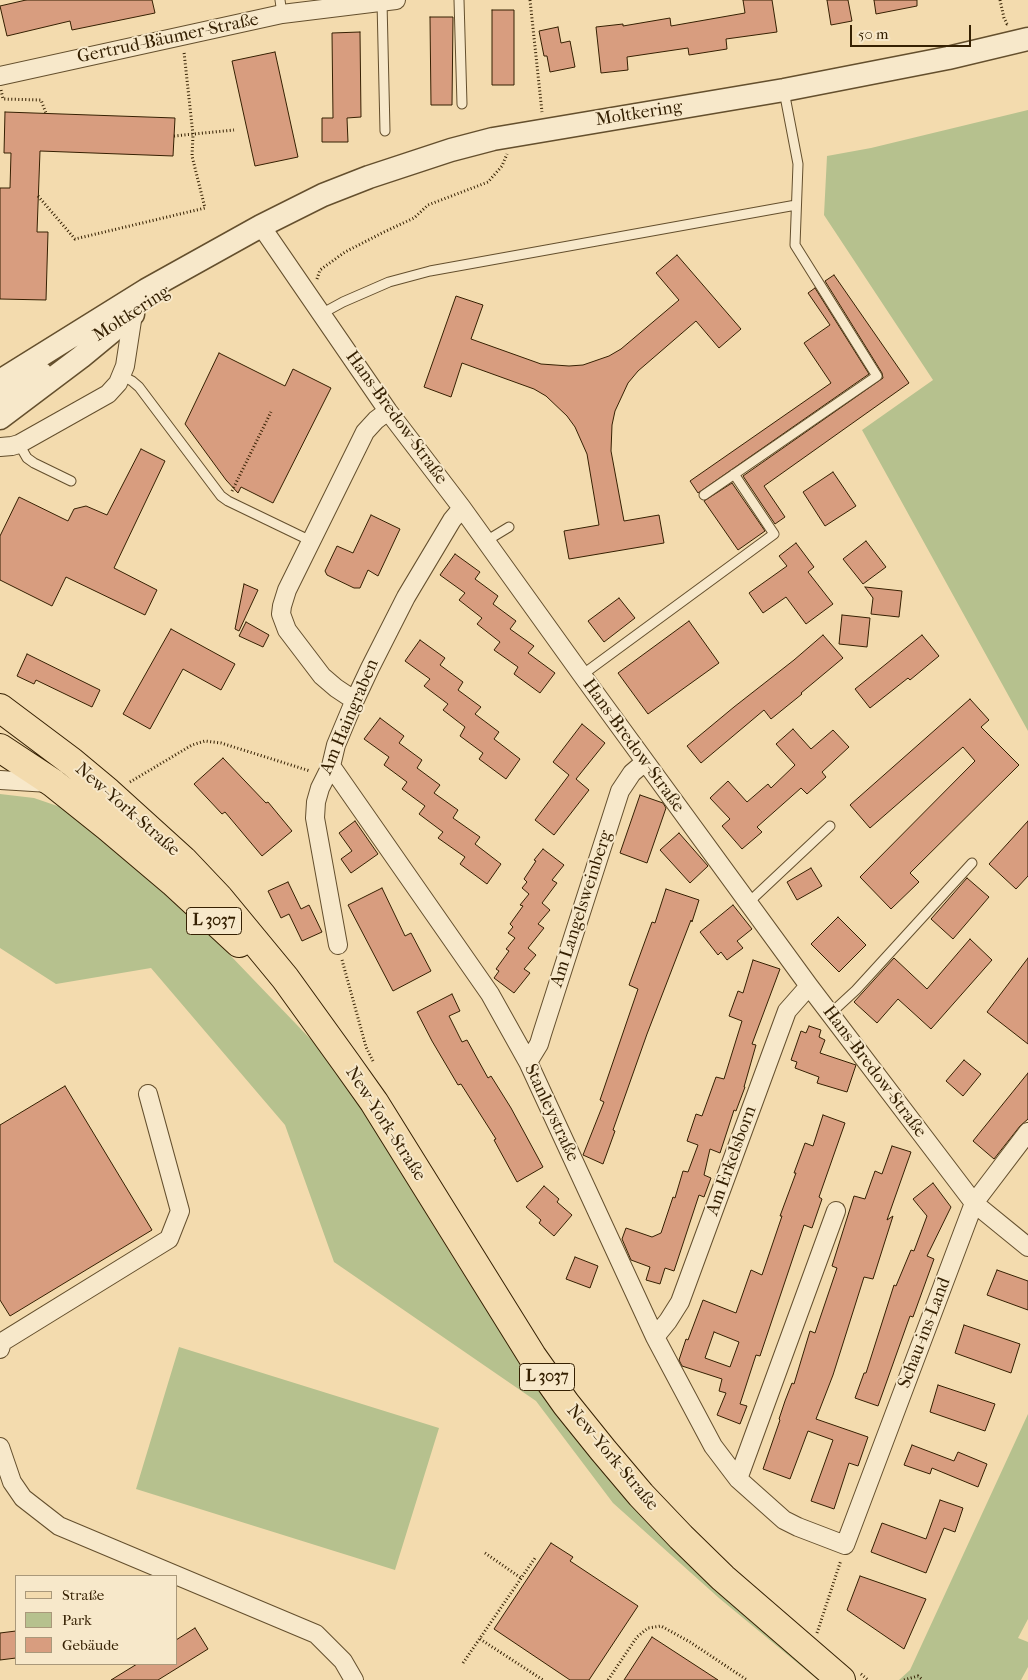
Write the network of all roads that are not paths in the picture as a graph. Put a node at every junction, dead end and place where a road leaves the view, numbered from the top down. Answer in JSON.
{"nodes":[{"id":1,"x":459,"y":0,"type":"edge"},
{"id":2,"x":389,"y":1,"type":"edge"},
{"id":3,"x":282,"y":7,"type":"edge"},
{"id":4,"x":1021,"y":31,"type":"edge"},
{"id":5,"x":0,"y":76,"type":"edge"},
{"id":6,"x":784,"y":90,"type":"junction"},
{"id":7,"x":462,"y":104,"type":"dead end"},
{"id":8,"x":385,"y":131,"type":"dead end"},
{"id":9,"x":796,"y":205,"type":"junction"},
{"id":10,"x":261,"y":226,"type":"junction"},
{"id":11,"x":133,"y":314,"type":"junction"},
{"id":12,"x":321,"y":314,"type":"junction"},
{"id":13,"x":122,"y":376,"type":"junction"},
{"id":14,"x":4,"y":400,"type":"edge"},
{"id":15,"x":388,"y":411,"type":"junction"},
{"id":16,"x":19,"y":444,"type":"junction"},
{"id":17,"x":0,"y":447,"type":"edge"},
{"id":18,"x":734,"y":474,"type":"junction"},
{"id":19,"x":71,"y":481,"type":"dead end"},
{"id":20,"x":704,"y":495,"type":"dead end"},
{"id":21,"x":462,"y":508,"type":"junction"},
{"id":22,"x":509,"y":527,"type":"dead end"},
{"id":23,"x":310,"y":541,"type":"junction"},
{"id":24,"x":486,"y":542,"type":"junction"},
{"id":25,"x":582,"y":675,"type":"junction"},
{"id":26,"x":354,"y":700,"type":"junction"},
{"id":27,"x":2,"y":713,"type":"edge"},
{"id":28,"x":0,"y":748,"type":"edge"},
{"id":29,"x":645,"y":762,"type":"junction"},
{"id":30,"x":328,"y":771,"type":"junction"},
{"id":31,"x":0,"y":780,"type":"edge"},
{"id":32,"x":53,"y":784,"type":"junction"},
{"id":33,"x":830,"y":826,"type":"dead end"},
{"id":34,"x":972,"y":863,"type":"dead end"},
{"id":35,"x":748,"y":903,"type":"junction"},
{"id":36,"x":338,"y":945,"type":"road end"},
{"id":37,"x":809,"y":986,"type":"junction"},
{"id":38,"x":830,"y":1014,"type":"junction"},
{"id":39,"x":315,"y":1021,"type":"junction"},
{"id":40,"x":528,"y":1062,"type":"junction"},
{"id":41,"x":148,"y":1094,"type":"dead end"},
{"id":42,"x":1028,"y":1132,"type":"edge"},
{"id":43,"x":974,"y":1204,"type":"junction"},
{"id":44,"x":836,"y":1211,"type":"dead end"},
{"id":45,"x":1028,"y":1247,"type":"edge"},
{"id":46,"x":655,"y":1337,"type":"junction"},
{"id":47,"x":0,"y":1349,"type":"edge"},
{"id":48,"x":0,"y":1447,"type":"edge"},
{"id":49,"x":738,"y":1479,"type":"junction"},
{"id":50,"x":845,"y":1545,"type":"joint"},
{"id":51,"x":176,"y":1575,"type":"edge"},
{"id":52,"x":178,"y":1576,"type":"edge"},
{"id":53,"x":851,"y":1677,"type":"edge"},
{"id":54,"x":354,"y":1680,"type":"edge"}],
"edges":[{"from":1,"to":7,"type":"lane"},
{"from":2,"to":3,"type":"street","name":"Gertrud-Bäumer-Straße"},
{"from":2,"to":8,"type":"lane"},
{"from":3,"to":5,"type":"street","name":"Gertrud-Bäumer-Straße"},
{"from":4,"to":6,"type":"street","name":"Moltkering"},
{"from":6,"to":9,"type":"lane"},
{"from":6,"to":10,"type":"street","name":"Moltkering"},
{"from":9,"to":12,"type":"lane"},
{"from":9,"to":18,"type":"lane"},
{"from":10,"to":11,"type":"street","name":"Moltkering"},
{"from":10,"to":12,"type":"street","name":"Hans-Bredow-Straße"},
{"from":10,"to":14,"type":"street","name":"Moltkering"},
{"from":11,"to":13,"type":"street"},
{"from":11,"to":14,"type":"street","name":"Moltkering"},
{"from":12,"to":15,"type":"street","name":"Hans-Bredow-Straße"},
{"from":13,"to":16,"type":"street"},
{"from":13,"to":23,"type":"lane"},
{"from":15,"to":21,"type":"street","name":"Hans-Bredow-Straße"},
{"from":15,"to":23,"type":"street"},
{"from":16,"to":17,"type":"street"},
{"from":16,"to":19,"type":"lane"},
{"from":18,"to":20,"type":"lane"},
{"from":18,"to":25,"type":"lane"},
{"from":21,"to":24,"type":"street","name":"Hans-Bredow-Straße"},
{"from":21,"to":26,"type":"street","name":"Am Haingraben"},
{"from":22,"to":24,"type":"lane"},
{"from":23,"to":26,"type":"street"},
{"from":24,"to":25,"type":"street","name":"Hans-Bredow-Straße"},
{"from":25,"to":29,"type":"street","name":"Hans-Bredow-Straße"},
{"from":26,"to":30,"type":"street","name":"Am Haingraben"},
{"from":27,"to":39,"type":"main road","name":"New-York-Straße","number":"L 3037"},
{"from":28,"to":32,"type":"main road","name":"New-York-Straße","number":"L 3037"},
{"from":29,"to":35,"type":"street","name":"Hans-Bredow-Straße"},
{"from":29,"to":40,"type":"street","name":"Am Langelsweinberg"},
{"from":30,"to":36,"type":"street","name":"Am Haingraben"},
{"from":30,"to":40,"type":"street","name":"Stanleystraße"},
{"from":31,"to":32,"type":"street"},
{"from":32,"to":39,"type":"main road","name":"New-York-Straße","number":"L 3037"},
{"from":33,"to":35,"type":"lane"},
{"from":34,"to":38,"type":"lane"},
{"from":35,"to":37,"type":"street","name":"Hans-Bredow-Straße"},
{"from":37,"to":38,"type":"street","name":"Hans-Bredow-Straße"},
{"from":37,"to":46,"type":"street","name":"Am Erkelsborn"},
{"from":38,"to":43,"type":"street","name":"Hans-Bredow-Straße"},
{"from":39,"to":53,"type":"main road","name":"New-York-Straße","number":"L 3037"},
{"from":40,"to":46,"type":"street","name":"Stanleystraße"},
{"from":41,"to":47,"type":"street"},
{"from":42,"to":43,"type":"street","name":"Schau-ins-Land"},
{"from":43,"to":45,"type":"street","name":"Hans-Bredow-Straße"},
{"from":43,"to":50,"type":"street","name":"Schau-ins-Land"},
{"from":44,"to":49,"type":"street"},
{"from":46,"to":49,"type":"street","name":"Stanleystraße"},
{"from":48,"to":51,"type":"street"},
{"from":49,"to":50,"type":"street","name":"Stanleystraße"},
{"from":52,"to":54,"type":"street"}]}
